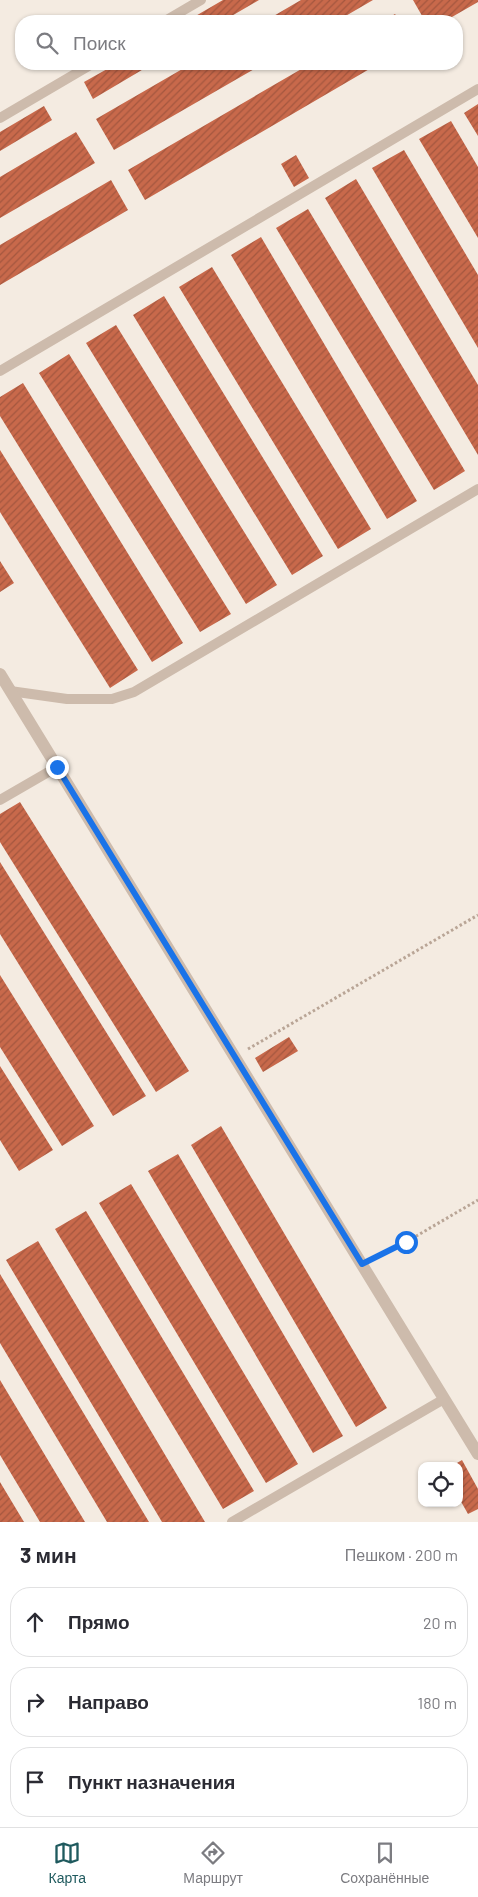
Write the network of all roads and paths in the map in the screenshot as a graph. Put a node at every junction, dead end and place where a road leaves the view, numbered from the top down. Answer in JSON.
{"nodes":[{"id":1,"x":201,"y":0,"type":"edge"},
{"id":2,"x":175,"y":15,"type":"edge"},
{"id":3,"x":82,"y":70,"type":"edge"},
{"id":4,"x":478,"y":89,"type":"edge"},
{"id":5,"x":0,"y":118,"type":"edge"},
{"id":6,"x":0,"y":370,"type":"edge"},
{"id":7,"x":478,"y":489,"type":"edge"},
{"id":8,"x":0,"y":674,"type":"edge"},
{"id":9,"x":10,"y":691,"type":"junction"},
{"id":10,"x":57,"y":767,"type":"junction"},
{"id":11,"x":0,"y":800,"type":"edge"},
{"id":12,"x":478,"y":915,"type":"edge"},
{"id":13,"x":235,"y":1056,"type":"junction"},
{"id":14,"x":478,"y":1200,"type":"edge"},
{"id":15,"x":362,"y":1264,"type":"junction"},
{"id":16,"x":444,"y":1399,"type":"junction"},
{"id":17,"x":478,"y":1454,"type":"edge"},
{"id":18,"x":232,"y":1522,"type":"edge"}],
"edges":[{"from":1,"to":2,"type":"lane"},
{"from":3,"to":5,"type":"lane"},
{"from":4,"to":6,"type":"lane"},
{"from":7,"to":9,"type":"lane"},
{"from":8,"to":9,"type":"street"},
{"from":9,"to":10,"type":"street"},
{"from":10,"to":11,"type":"lane"},
{"from":10,"to":13,"type":"street"},
{"from":12,"to":13,"type":"path"},
{"from":13,"to":15,"type":"street"},
{"from":14,"to":15,"type":"path"},
{"from":15,"to":16,"type":"street"},
{"from":16,"to":17,"type":"street"},
{"from":16,"to":18,"type":"lane"}]}
